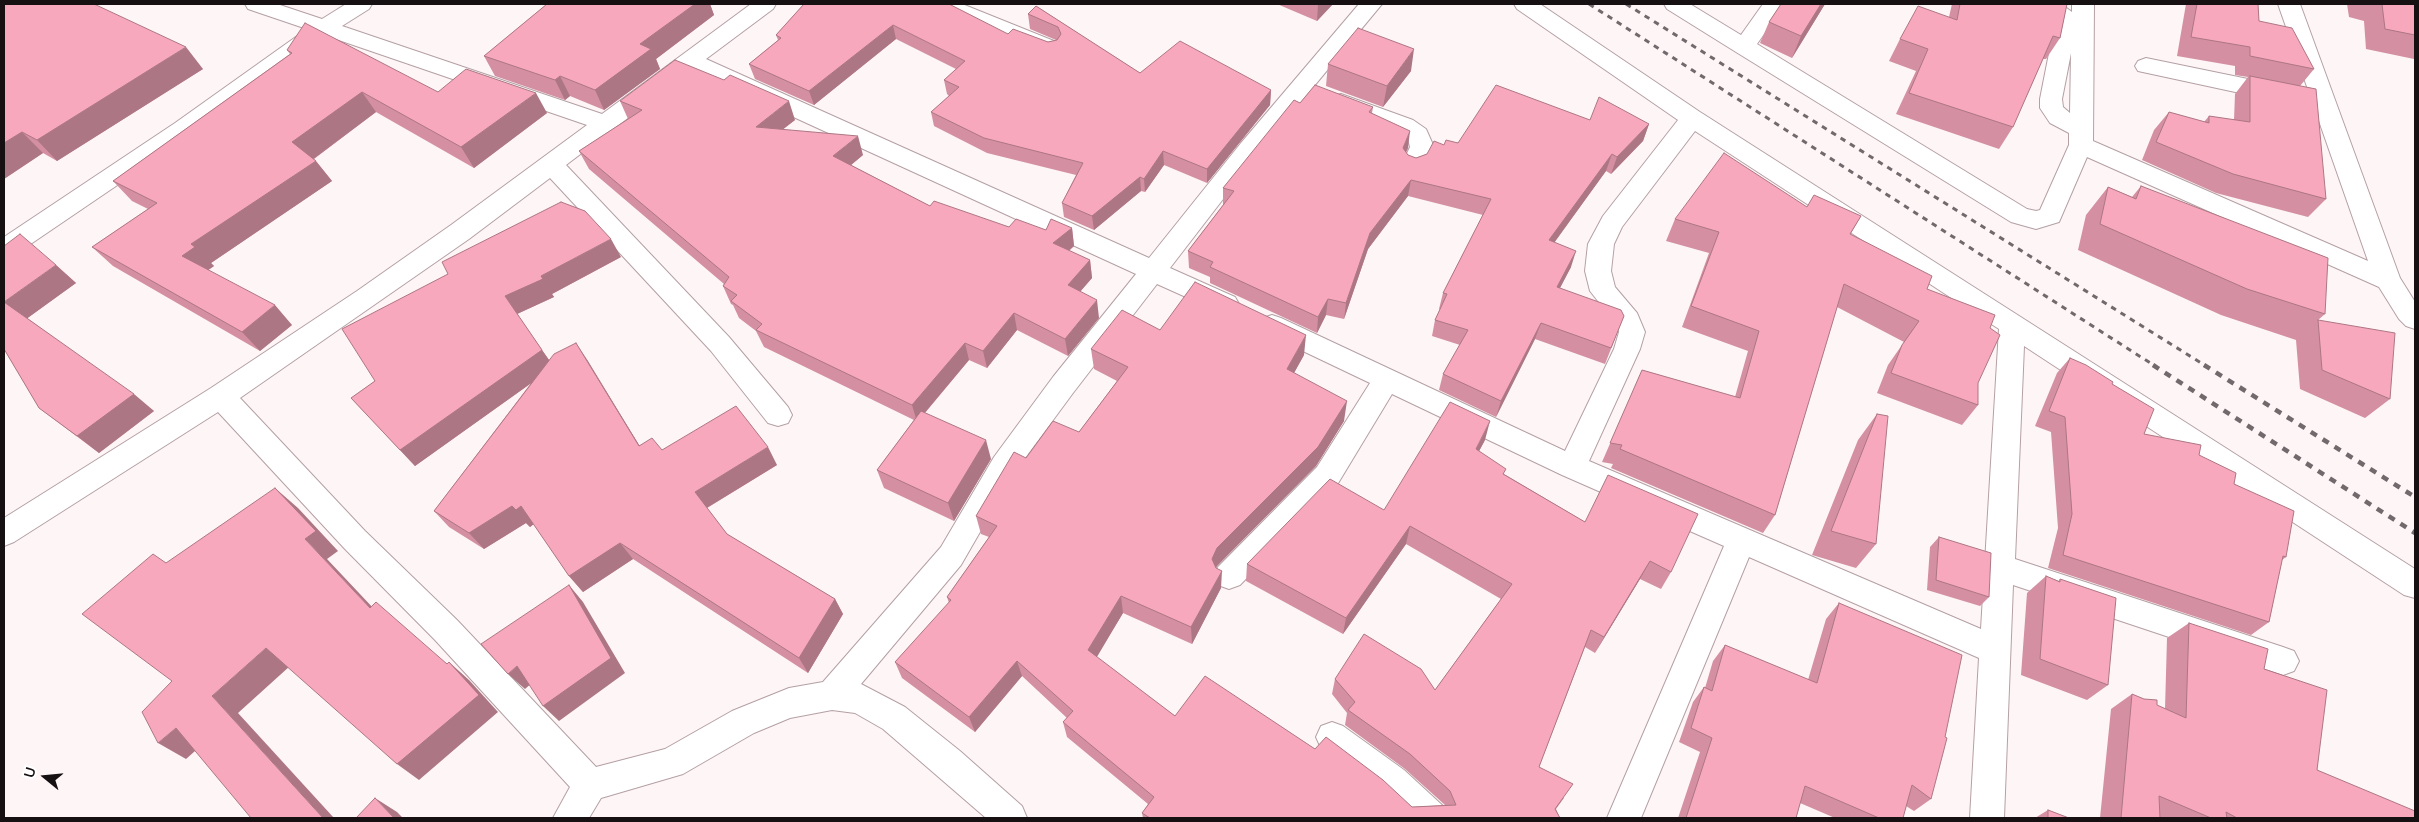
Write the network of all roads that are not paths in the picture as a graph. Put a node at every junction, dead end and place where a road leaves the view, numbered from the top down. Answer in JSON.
{"nodes":[{"id":1,"x":256,"y":4,"type":"edge"},
{"id":2,"x":361,"y":4,"type":"edge"},
{"id":3,"x":765,"y":4,"type":"edge"},
{"id":4,"x":943,"y":4,"type":"edge"},
{"id":5,"x":1371,"y":4,"type":"edge"},
{"id":6,"x":1525,"y":4,"type":"edge"},
{"id":7,"x":1675,"y":4,"type":"edge"},
{"id":8,"x":1774,"y":4,"type":"edge"},
{"id":9,"x":2046,"y":4,"type":"edge"},
{"id":10,"x":2083,"y":4,"type":"edge"},
{"id":11,"x":2289,"y":4,"type":"edge"},
{"id":12,"x":324,"y":27,"type":"junction"},
{"id":13,"x":1050,"y":47,"type":"edge"},
{"id":14,"x":1744,"y":47,"type":"junction"},
{"id":15,"x":688,"y":60,"type":"junction"},
{"id":16,"x":2146,"y":66,"type":"dead end"},
{"id":17,"x":1300,"y":86,"type":"junction"},
{"id":18,"x":2325,"y":103,"type":"junction"},
{"id":19,"x":1692,"y":118,"type":"junction"},
{"id":20,"x":605,"y":123,"type":"junction"},
{"id":21,"x":2081,"y":137,"type":"junction"},
{"id":22,"x":550,"y":164,"type":"junction"},
{"id":23,"x":1414,"y":164,"type":"edge"},
{"id":24,"x":4,"y":249,"type":"edge"},
{"id":25,"x":1154,"y":270,"type":"junction"},
{"id":26,"x":2388,"y":280,"type":"junction"},
{"id":27,"x":2415,"y":319,"type":"edge"},
{"id":28,"x":2012,"y":326,"type":"junction"},
{"id":29,"x":1387,"y":379,"type":"junction"},
{"id":30,"x":221,"y":396,"type":"junction"},
{"id":31,"x":778,"y":415,"type":"dead end"},
{"id":32,"x":1572,"y":467,"type":"junction"},
{"id":33,"x":4,"y":533,"type":"edge"},
{"id":34,"x":1741,"y":540,"type":"junction"},
{"id":35,"x":1998,"y":567,"type":"junction"},
{"id":36,"x":1229,"y":576,"type":"dead end"},
{"id":37,"x":2415,"y":585,"type":"edge"},
{"id":38,"x":1995,"y":650,"type":"junction"},
{"id":39,"x":2283,"y":661,"type":"dead end"},
{"id":40,"x":832,"y":695,"type":"junction"},
{"id":41,"x":1332,"y":737,"type":"dead end"},
{"id":42,"x":590,"y":785,"type":"junction"},
{"id":43,"x":570,"y":818,"type":"edge"},
{"id":44,"x":1010,"y":818,"type":"edge"},
{"id":45,"x":1431,"y":818,"type":"edge"},
{"id":46,"x":1624,"y":818,"type":"edge"},
{"id":47,"x":1988,"y":818,"type":"edge"}],
"edges":[{"from":1,"to":12,"type":"street"},
{"from":2,"to":12,"type":"street"},
{"from":3,"to":15,"type":"street"},
{"from":4,"to":13,"type":"street"},
{"from":5,"to":17,"type":"street"},
{"from":6,"to":19,"type":"street"},
{"from":7,"to":14,"type":"street"},
{"from":8,"to":14,"type":"street"},
{"from":9,"to":21,"type":"street"},
{"from":10,"to":21,"type":"street"},
{"from":11,"to":18,"type":"street"},
{"from":12,"to":20,"type":"street"},
{"from":12,"to":24,"type":"street"},
{"from":14,"to":21,"type":"street"},
{"from":15,"to":20,"type":"street"},
{"from":15,"to":25,"type":"street"},
{"from":16,"to":18,"type":"street"},
{"from":17,"to":23,"type":"street"},
{"from":17,"to":25,"type":"street"},
{"from":18,"to":26,"type":"street"},
{"from":19,"to":28,"type":"street"},
{"from":19,"to":32,"type":"street"},
{"from":20,"to":22,"type":"street"},
{"from":21,"to":26,"type":"street"},
{"from":22,"to":30,"type":"street"},
{"from":22,"to":31,"type":"street"},
{"from":25,"to":29,"type":"street"},
{"from":25,"to":40,"type":"street"},
{"from":26,"to":27,"type":"street"},
{"from":28,"to":35,"type":"street"},
{"from":28,"to":37,"type":"street"},
{"from":29,"to":32,"type":"street"},
{"from":29,"to":36,"type":"street"},
{"from":30,"to":33,"type":"street"},
{"from":30,"to":42,"type":"street"},
{"from":32,"to":34,"type":"street"},
{"from":34,"to":38,"type":"street"},
{"from":34,"to":46,"type":"street"},
{"from":35,"to":38,"type":"street"},
{"from":35,"to":39,"type":"street"},
{"from":38,"to":47,"type":"street"},
{"from":40,"to":42,"type":"street"},
{"from":40,"to":44,"type":"street"},
{"from":41,"to":45,"type":"street"},
{"from":42,"to":43,"type":"street"}]}
